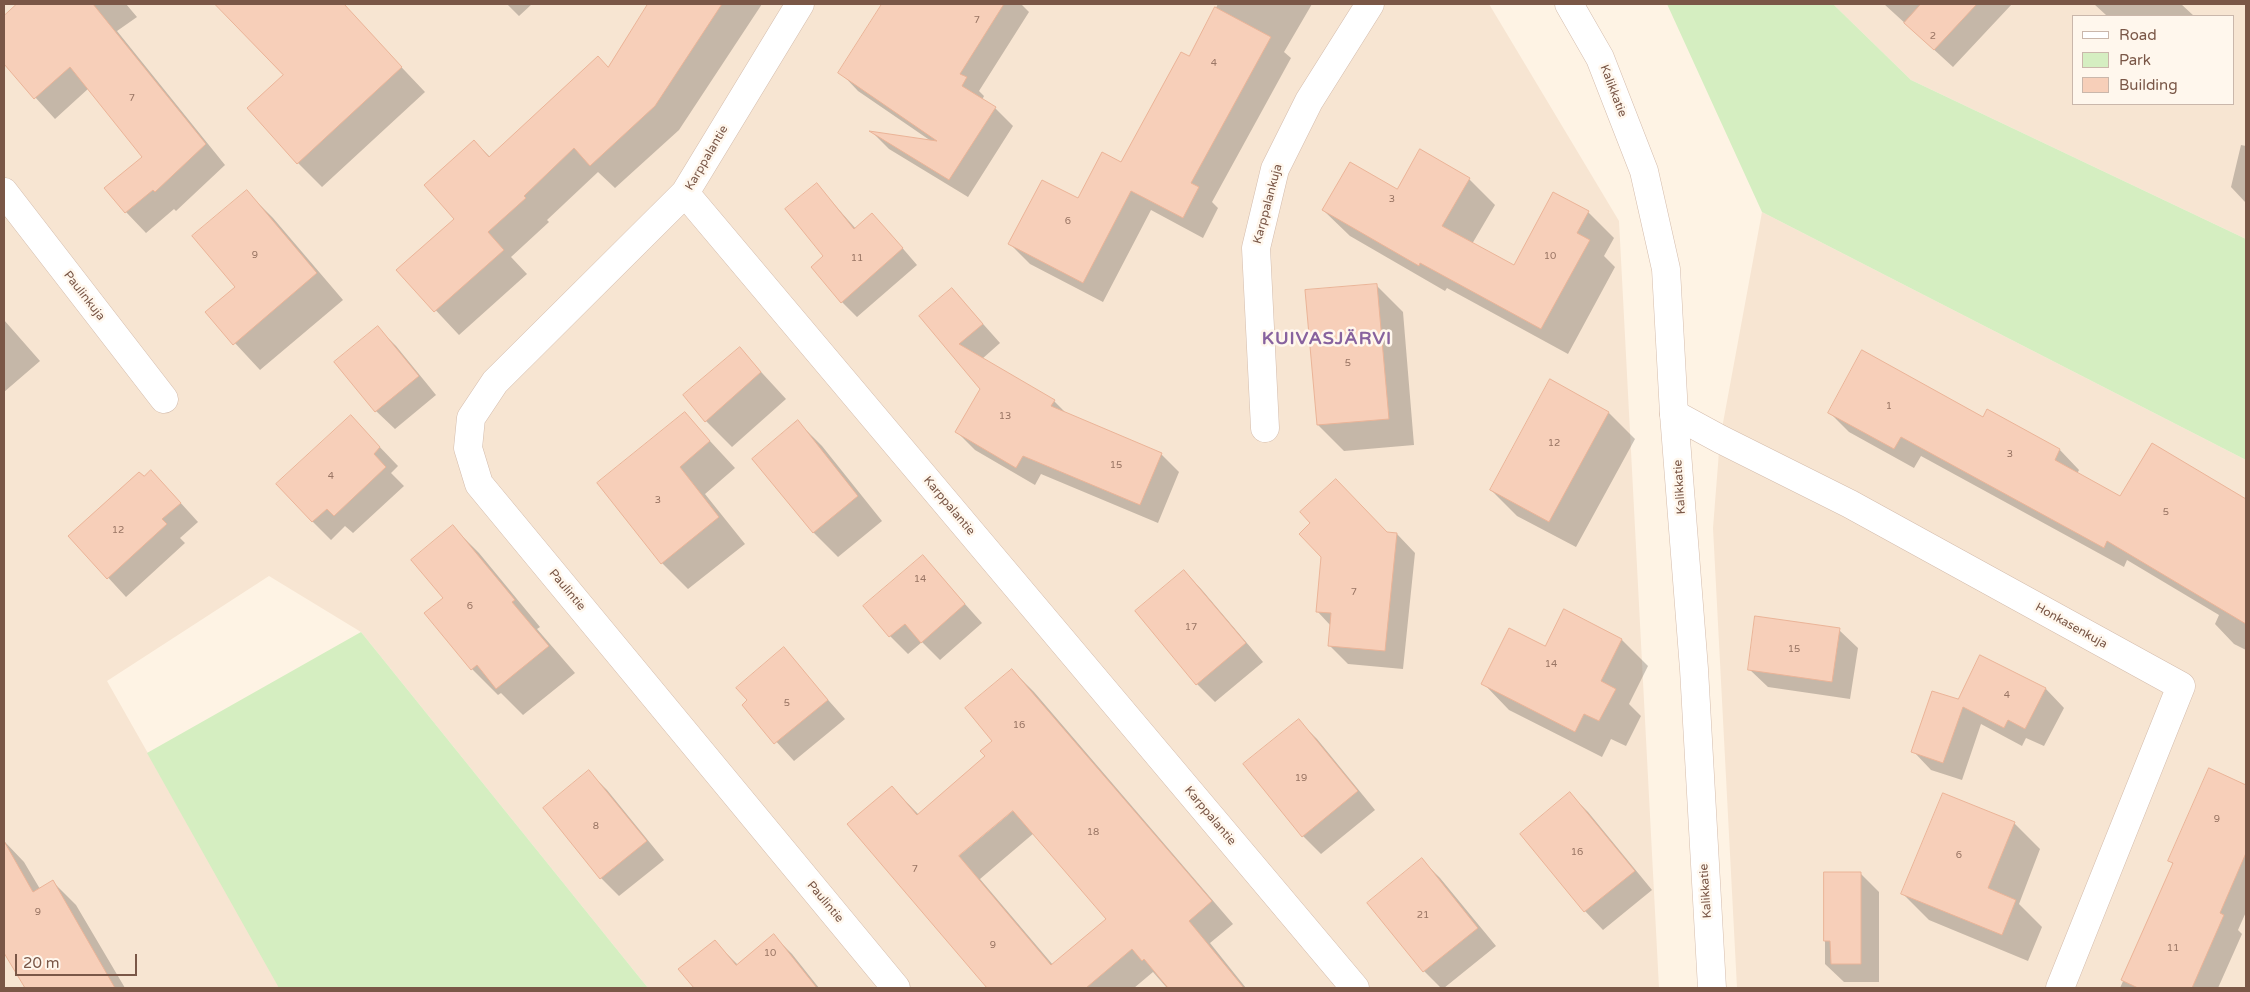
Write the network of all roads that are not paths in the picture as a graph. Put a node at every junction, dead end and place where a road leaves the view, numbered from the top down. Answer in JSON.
{"nodes":[{"id":1,"x":800,"y":4,"type":"edge"},
{"id":2,"x":1370,"y":4,"type":"edge"},
{"id":3,"x":1569,"y":4,"type":"edge"},
{"id":4,"x":4,"y":192,"type":"edge"},
{"id":5,"x":685,"y":193,"type":"junction"},
{"id":6,"x":164,"y":399,"type":"dead end"},
{"id":7,"x":1674,"y":414,"type":"junction"},
{"id":8,"x":1265,"y":428,"type":"dead end"},
{"id":9,"x":896,"y":988,"type":"edge"},
{"id":10,"x":1356,"y":988,"type":"edge"},
{"id":11,"x":1712,"y":988,"type":"edge"},
{"id":12,"x":2060,"y":988,"type":"edge"}],
"edges":[{"from":1,"to":5,"type":"street","name":"Karppalantie"},
{"from":2,"to":8,"type":"street","name":"Karppalankuja"},
{"from":3,"to":7,"type":"street","name":"Kalikkatie"},
{"from":4,"to":6,"type":"street","name":"Paulinkuja"},
{"from":5,"to":9,"type":"street","name":"Paulintie"},
{"from":5,"to":10,"type":"street","name":"Karppalantie"},
{"from":7,"to":11,"type":"street","name":"Kalikkatie"},
{"from":7,"to":12,"type":"street","name":"Honkasenkuja"}]}
